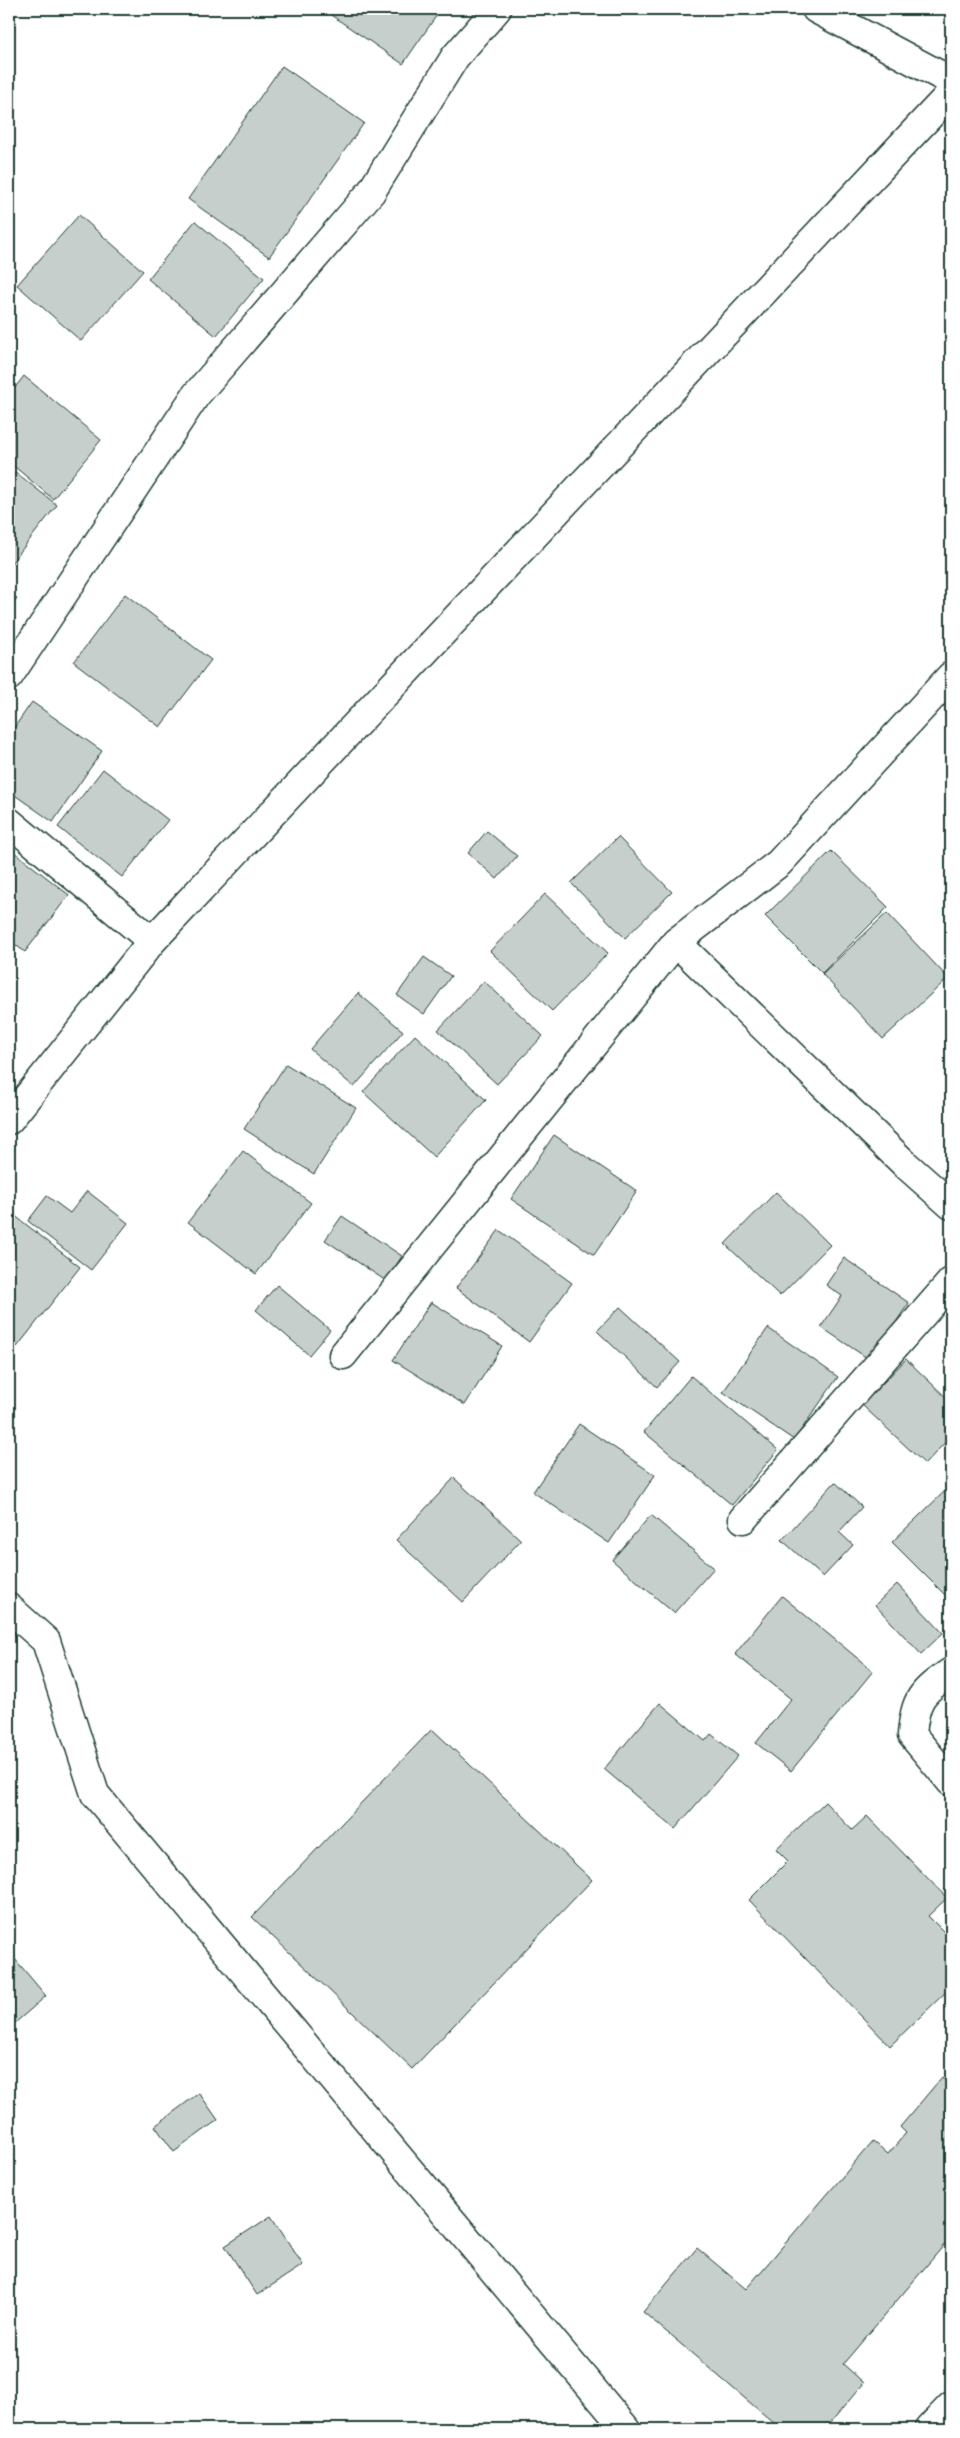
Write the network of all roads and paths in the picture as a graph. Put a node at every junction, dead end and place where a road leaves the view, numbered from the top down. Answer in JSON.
{"nodes":[{"id":1,"x":497,"y":9,"type":"edge"},
{"id":2,"x":816,"y":9,"type":"edge"},
{"id":3,"x":951,"y":81,"type":"edge"},
{"id":4,"x":951,"y":93,"type":"edge"},
{"id":5,"x":9,"y":676,"type":"edge"},
{"id":6,"x":951,"y":676,"type":"edge"},
{"id":7,"x":9,"y":822,"type":"edge"},
{"id":8,"x":152,"y":941,"type":"junction"},
{"id":9,"x":676,"y":942,"type":"junction"},
{"id":10,"x":9,"y":1120,"type":"edge"},
{"id":11,"x":951,"y":1205,"type":"edge"},
{"id":12,"x":951,"y":1282,"type":"edge"},
{"id":13,"x":343,"y":1355,"type":"dead end"},
{"id":14,"x":743,"y":1519,"type":"dead end"},
{"id":15,"x":9,"y":1608,"type":"edge"},
{"id":16,"x":951,"y":1672,"type":"edge"},
{"id":17,"x":951,"y":1782,"type":"edge"},
{"id":18,"x":951,"y":2406,"type":"edge"},
{"id":19,"x":626,"y":2429,"type":"edge"},
{"id":20,"x":929,"y":2429,"type":"edge"}],
"edges":[{"from":1,"to":5,"type":"street"},
{"from":2,"to":3,"type":"street"},
{"from":4,"to":8,"type":"street"},
{"from":6,"to":9,"type":"street"},
{"from":7,"to":8,"type":"street"},
{"from":8,"to":10,"type":"street"},
{"from":9,"to":11,"type":"street"},
{"from":9,"to":13,"type":"street"},
{"from":12,"to":14,"type":"street"},
{"from":15,"to":19,"type":"street"},
{"from":16,"to":17,"type":"street"},
{"from":18,"to":20,"type":"street"}]}
